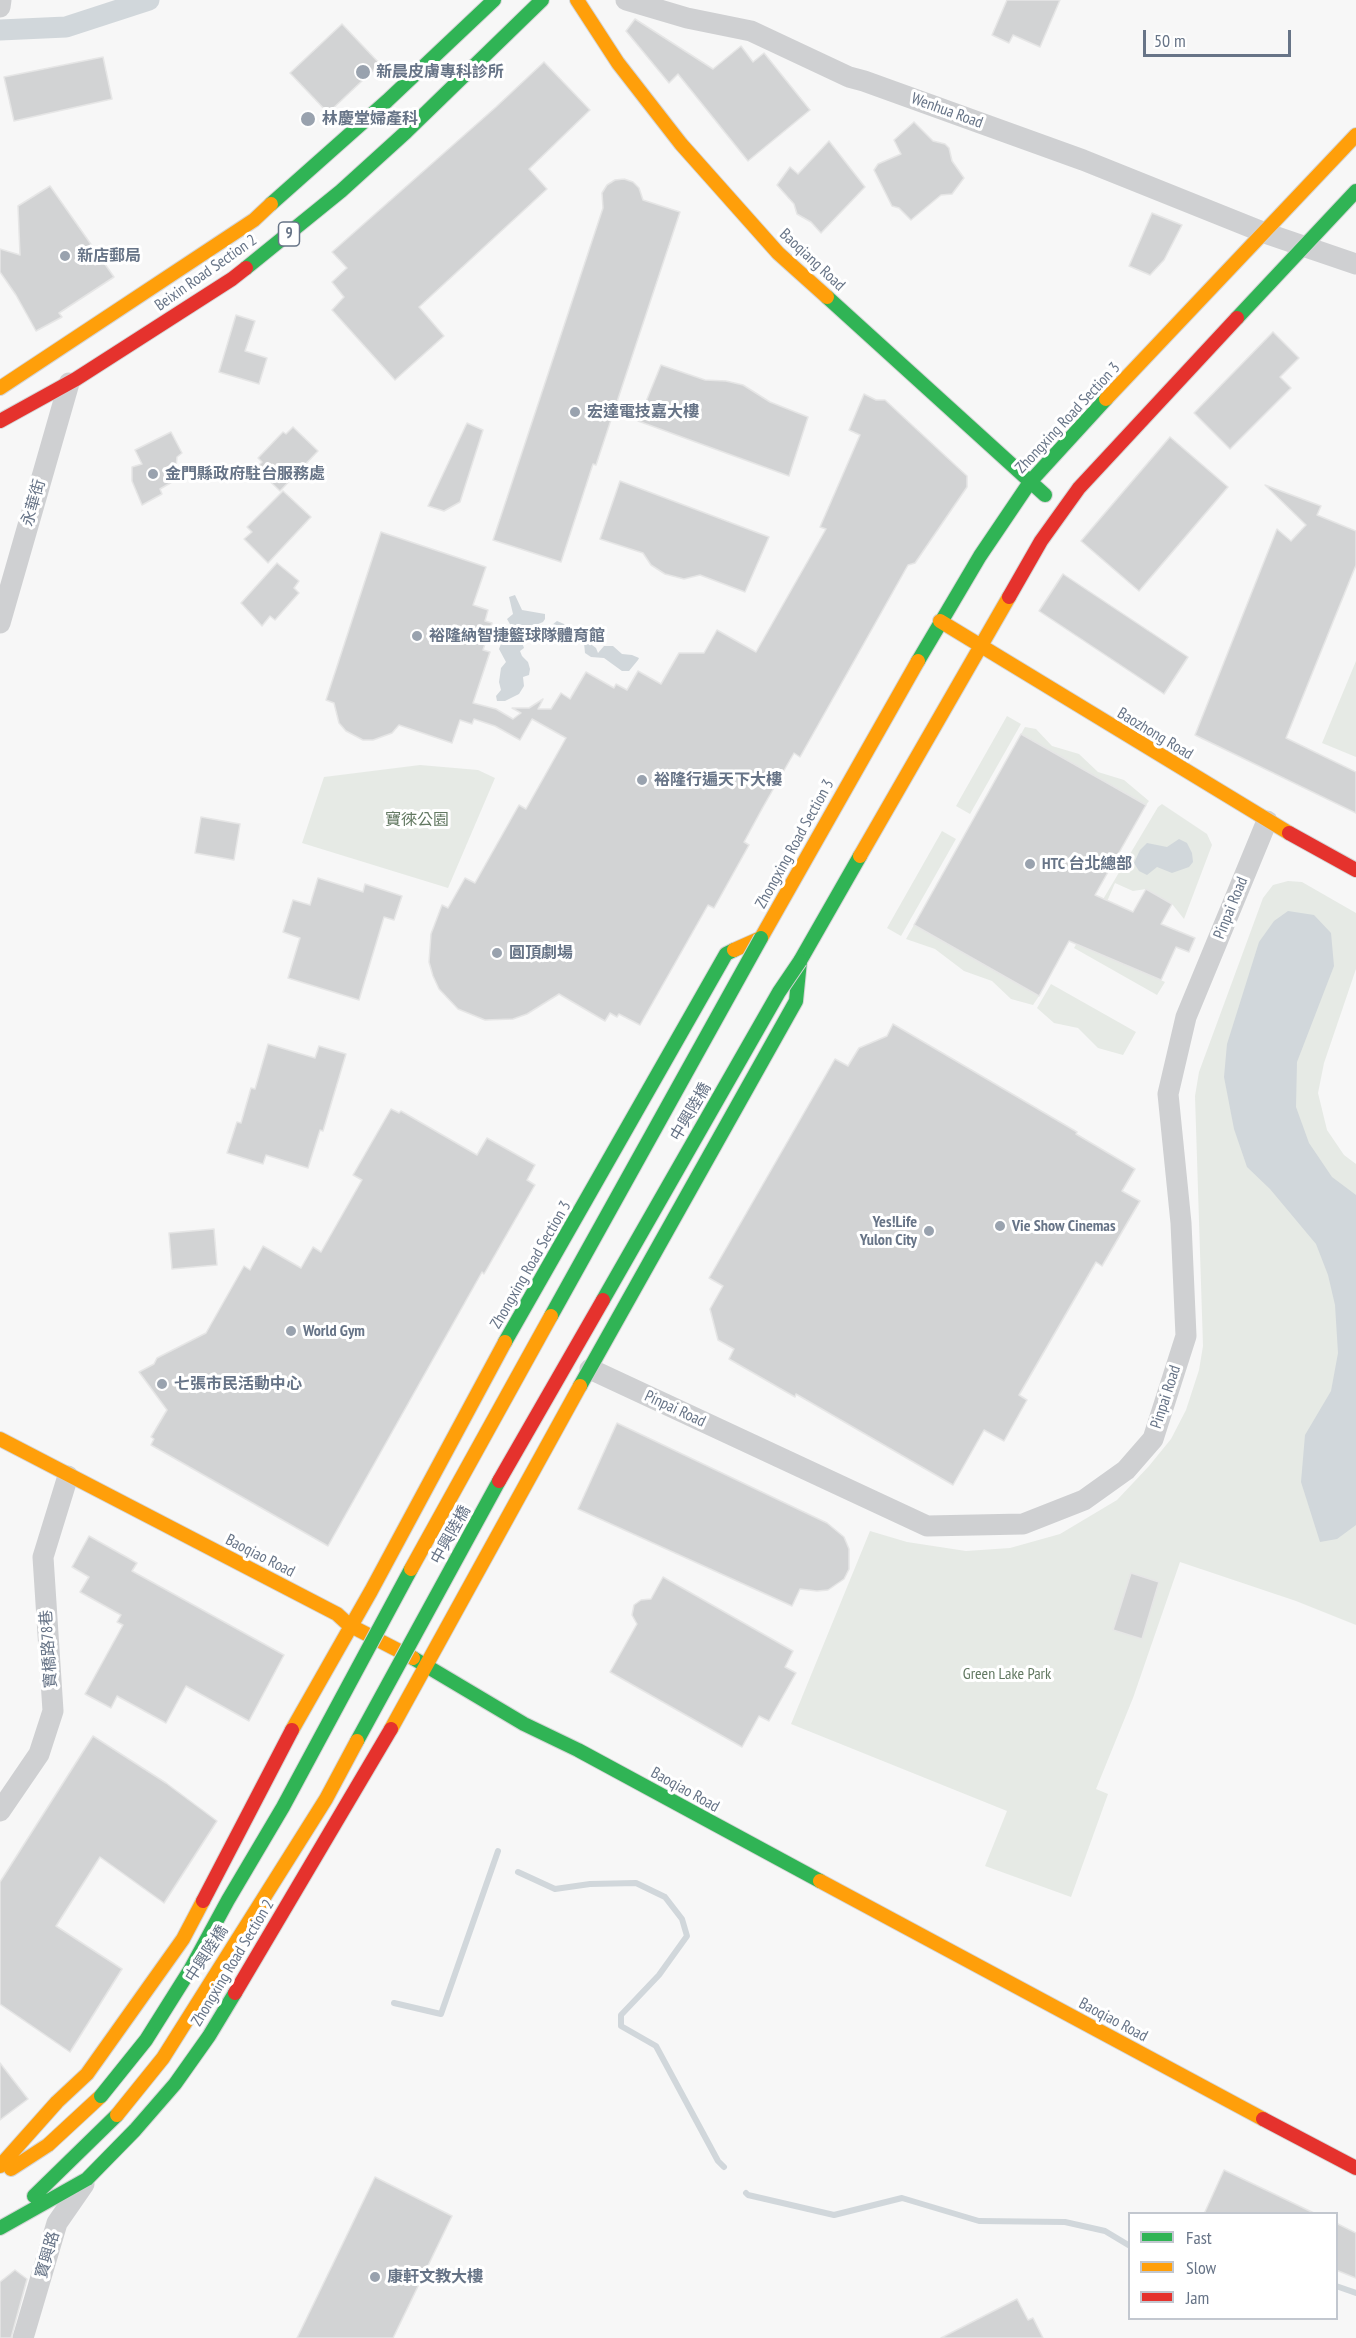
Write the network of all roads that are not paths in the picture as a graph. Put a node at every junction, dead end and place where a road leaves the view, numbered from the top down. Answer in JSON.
{"nodes":[{"id":1,"x":1,"y":0,"type":"edge"},
{"id":2,"x":494,"y":0,"type":"edge"},
{"id":3,"x":542,"y":0,"type":"edge"},
{"id":4,"x":577,"y":0,"type":"edge"},
{"id":5,"x":627,"y":0,"type":"edge"},
{"id":6,"x":0,"y":7,"type":"edge"},
{"id":7,"x":1356,"y":135,"type":"edge"},
{"id":8,"x":1356,"y":191,"type":"edge"},
{"id":9,"x":1265,"y":233,"type":"junction"},
{"id":10,"x":1305,"y":247,"type":"junction"},
{"id":11,"x":1356,"y":264,"type":"edge"},
{"id":12,"x":69,"y":383,"type":"junction"},
{"id":13,"x":0,"y":388,"type":"edge"},
{"id":14,"x":0,"y":421,"type":"edge"},
{"id":15,"x":1030,"y":482,"type":"junction"},
{"id":16,"x":1062,"y":510,"type":"junction"},
{"id":17,"x":940,"y":621,"type":"junction"},
{"id":18,"x":0,"y":623,"type":"edge"},
{"id":19,"x":979,"y":646,"type":"junction"},
{"id":20,"x":1267,"y":820,"type":"junction"},
{"id":21,"x":1356,"y":870,"type":"edge"},
{"id":22,"x":760,"y":938,"type":"junction"},
{"id":23,"x":800,"y":961,"type":"junction"},
{"id":24,"x":590,"y":1369,"type":"junction"},
{"id":25,"x":0,"y":1439,"type":"edge"},
{"id":26,"x":68,"y":1476,"type":"junction"},
{"id":27,"x":421,"y":1498,"type":"junction"},
{"id":28,"x":495,"y":1542,"type":"junction"},
{"id":29,"x":350,"y":1625,"type":"junction"},
{"id":30,"x":426,"y":1665,"type":"junction"},
{"id":31,"x":306,"y":1703,"type":"junction"},
{"id":32,"x":381,"y":1747,"type":"junction"},
{"id":33,"x":0,"y":1811,"type":"edge"},
{"id":34,"x":117,"y":2115,"type":"joint"},
{"id":35,"x":0,"y":2166,"type":"edge"},
{"id":36,"x":1356,"y":2168,"type":"edge"},
{"id":37,"x":0,"y":2176,"type":"edge"},
{"id":38,"x":87,"y":2179,"type":"junction"},
{"id":39,"x":3,"y":2226,"type":"edge"},
{"id":40,"x":23,"y":2338,"type":"edge"}],
"edges":[{"from":1,"to":6,"type":"street"},
{"from":2,"to":13,"type":"street","name":"Beixin Road Section 2","number":"9"},
{"from":3,"to":12,"type":"street","name":"Beixin Road Section 2","number":"9"},
{"from":4,"to":15,"type":"street","name":"Baoqiang Road"},
{"from":5,"to":9,"type":"street","name":"Wenhua Road"},
{"from":7,"to":9,"type":"street","name":"Zhongxing Road Section 3"},
{"from":8,"to":10,"type":"street"},
{"from":9,"to":10,"type":"street","name":"Wenhua Road"},
{"from":9,"to":15,"type":"street","name":"Zhongxing Road Section 3"},
{"from":10,"to":11,"type":"street","name":"Wenhua Road"},
{"from":10,"to":16,"type":"street"},
{"from":12,"to":14,"type":"street","name":"Beixin Road Section 2","number":"9"},
{"from":12,"to":18,"type":"street","name":"永華街"},
{"from":15,"to":16,"type":"street","name":"Baoqiang Road"},
{"from":15,"to":17,"type":"street","name":"Zhongxing Road Section 3"},
{"from":16,"to":19,"type":"street"},
{"from":17,"to":19,"type":"street","name":"Baozhong Road"},
{"from":17,"to":22,"type":"street","name":"Zhongxing Road Section 3"},
{"from":19,"to":20,"type":"street","name":"Baozhong Road"},
{"from":19,"to":23,"type":"street"},
{"from":20,"to":21,"type":"street","name":"Baozhong Road"},
{"from":20,"to":24,"type":"street","name":"Pinpai Road"},
{"from":22,"to":27,"type":"street","name":"Zhongxing Road Section 3"},
{"from":22,"to":37,"type":"street","name":"中興陸橋","bridge":true},
{"from":23,"to":24,"type":"street"},
{"from":23,"to":34,"type":"street","name":"中興陸橋","bridge":true},
{"from":24,"to":28,"type":"street"},
{"from":25,"to":26,"type":"street","name":"Baoqiao Road"},
{"from":26,"to":29,"type":"street","name":"Baoqiao Road"},
{"from":26,"to":33,"type":"street","name":"寶橋路78巷"},
{"from":27,"to":28,"type":"street"},
{"from":27,"to":29,"type":"street","name":"Zhongxing Road Section 3"},
{"from":28,"to":30,"type":"street"},
{"from":29,"to":30,"type":"street","name":"Baoqiao Road"},
{"from":29,"to":31,"type":"street"},
{"from":30,"to":32,"type":"street","name":"Zhongxing Road Section 2"},
{"from":30,"to":36,"type":"street","name":"Baoqiao Road"},
{"from":31,"to":32,"type":"street"},
{"from":31,"to":35,"type":"street"},
{"from":32,"to":38,"type":"street","name":"Zhongxing Road Section 2"},
{"from":34,"to":39,"type":"street","name":"Zhongxing Road Section 2"},
{"from":38,"to":39,"type":"street","name":"Zhongxing Road Section 2"},
{"from":38,"to":40,"type":"street","name":"寶興路"}]}
